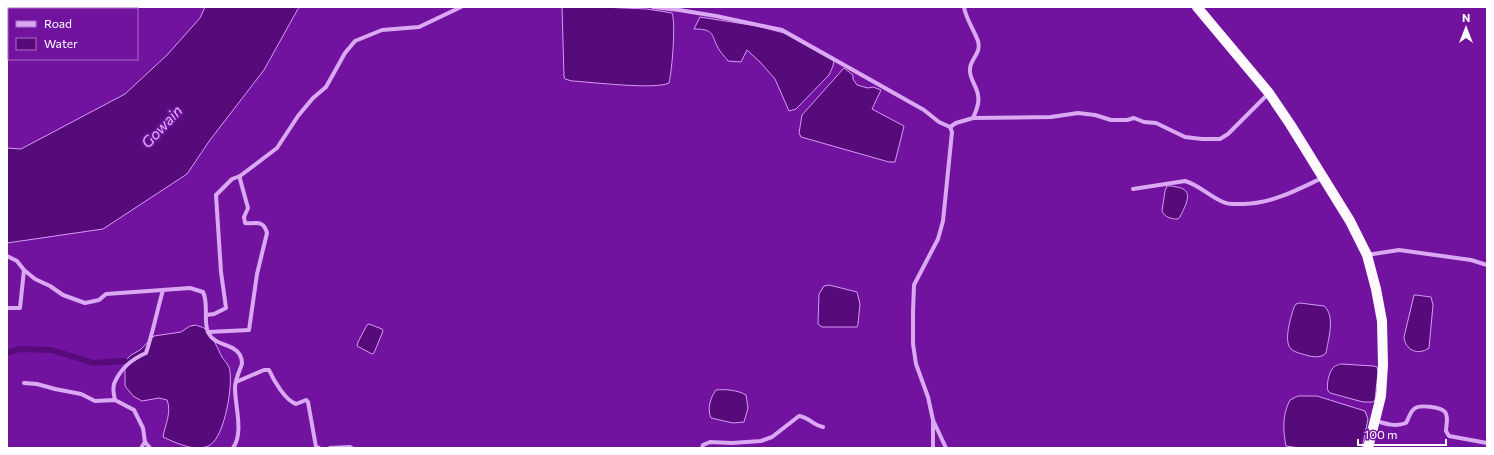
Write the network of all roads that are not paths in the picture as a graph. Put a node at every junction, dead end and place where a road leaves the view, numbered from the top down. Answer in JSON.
{"nodes":[{"id":1,"x":461,"y":7,"type":"edge"},
{"id":2,"x":653,"y":7,"type":"edge"},
{"id":3,"x":964,"y":7,"type":"edge"},
{"id":4,"x":1197,"y":7,"type":"edge"},
{"id":5,"x":1269,"y":93,"type":"junction"},
{"id":6,"x":973,"y":118,"type":"junction"},
{"id":7,"x":950,"y":127,"type":"junction"},
{"id":8,"x":240,"y":176,"type":"junction"},
{"id":9,"x":1322,"y":177,"type":"junction"},
{"id":10,"x":1133,"y":189,"type":"dead end"},
{"id":11,"x":1367,"y":255,"type":"junction"},
{"id":12,"x":7,"y":256,"type":"edge"},
{"id":13,"x":1487,"y":265,"type":"edge"},
{"id":14,"x":24,"y":270,"type":"junction"},
{"id":15,"x":164,"y":290,"type":"junction"},
{"id":16,"x":7,"y":308,"type":"edge"},
{"id":17,"x":206,"y":315,"type":"junction"},
{"id":18,"x":208,"y":332,"type":"junction"},
{"id":19,"x":236,"y":382,"type":"junction"},
{"id":20,"x":24,"y":383,"type":"dead end"},
{"id":21,"x":115,"y":400,"type":"junction"},
{"id":22,"x":932,"y":420,"type":"junction"},
{"id":23,"x":1375,"y":421,"type":"junction"},
{"id":24,"x":823,"y":427,"type":"dead end"},
{"id":25,"x":145,"y":442,"type":"junction"},
{"id":26,"x":1487,"y":443,"type":"edge"},
{"id":27,"x":141,"y":448,"type":"edge"},
{"id":28,"x":150,"y":448,"type":"edge"},
{"id":29,"x":233,"y":448,"type":"edge"},
{"id":30,"x":319,"y":448,"type":"edge"},
{"id":31,"x":330,"y":448,"type":"edge"},
{"id":32,"x":352,"y":448,"type":"edge"},
{"id":33,"x":702,"y":448,"type":"edge"},
{"id":34,"x":933,"y":448,"type":"edge"},
{"id":35,"x":946,"y":448,"type":"edge"},
{"id":36,"x":1368,"y":448,"type":"edge"}],
"edges":[{"from":1,"to":8,"type":"street"},
{"from":2,"to":7,"type":"street"},
{"from":3,"to":6,"type":"street"},
{"from":4,"to":5,"type":"highway"},
{"from":5,"to":6,"type":"street"},
{"from":5,"to":9,"type":"highway"},
{"from":6,"to":7,"type":"street"},
{"from":7,"to":22,"type":"street"},
{"from":8,"to":17,"type":"street"},
{"from":8,"to":18,"type":"street"},
{"from":9,"to":10,"type":"street"},
{"from":9,"to":11,"type":"highway"},
{"from":11,"to":13,"type":"street"},
{"from":11,"to":23,"type":"highway"},
{"from":12,"to":14,"type":"street"},
{"from":14,"to":15,"type":"street"},
{"from":14,"to":16,"type":"street"},
{"from":15,"to":17,"type":"street"},
{"from":15,"to":21,"type":"street"},
{"from":17,"to":18,"type":"street"},
{"from":18,"to":19,"type":"street"},
{"from":19,"to":29,"type":"street"},
{"from":19,"to":30,"type":"street"},
{"from":20,"to":21,"type":"street"},
{"from":21,"to":25,"type":"street"},
{"from":22,"to":34,"type":"street"},
{"from":22,"to":35,"type":"street"},
{"from":23,"to":26,"type":"street"},
{"from":23,"to":36,"type":"highway"},
{"from":24,"to":33,"type":"street"},
{"from":25,"to":27,"type":"street"},
{"from":25,"to":28,"type":"street"},
{"from":31,"to":32,"type":"street"}]}
